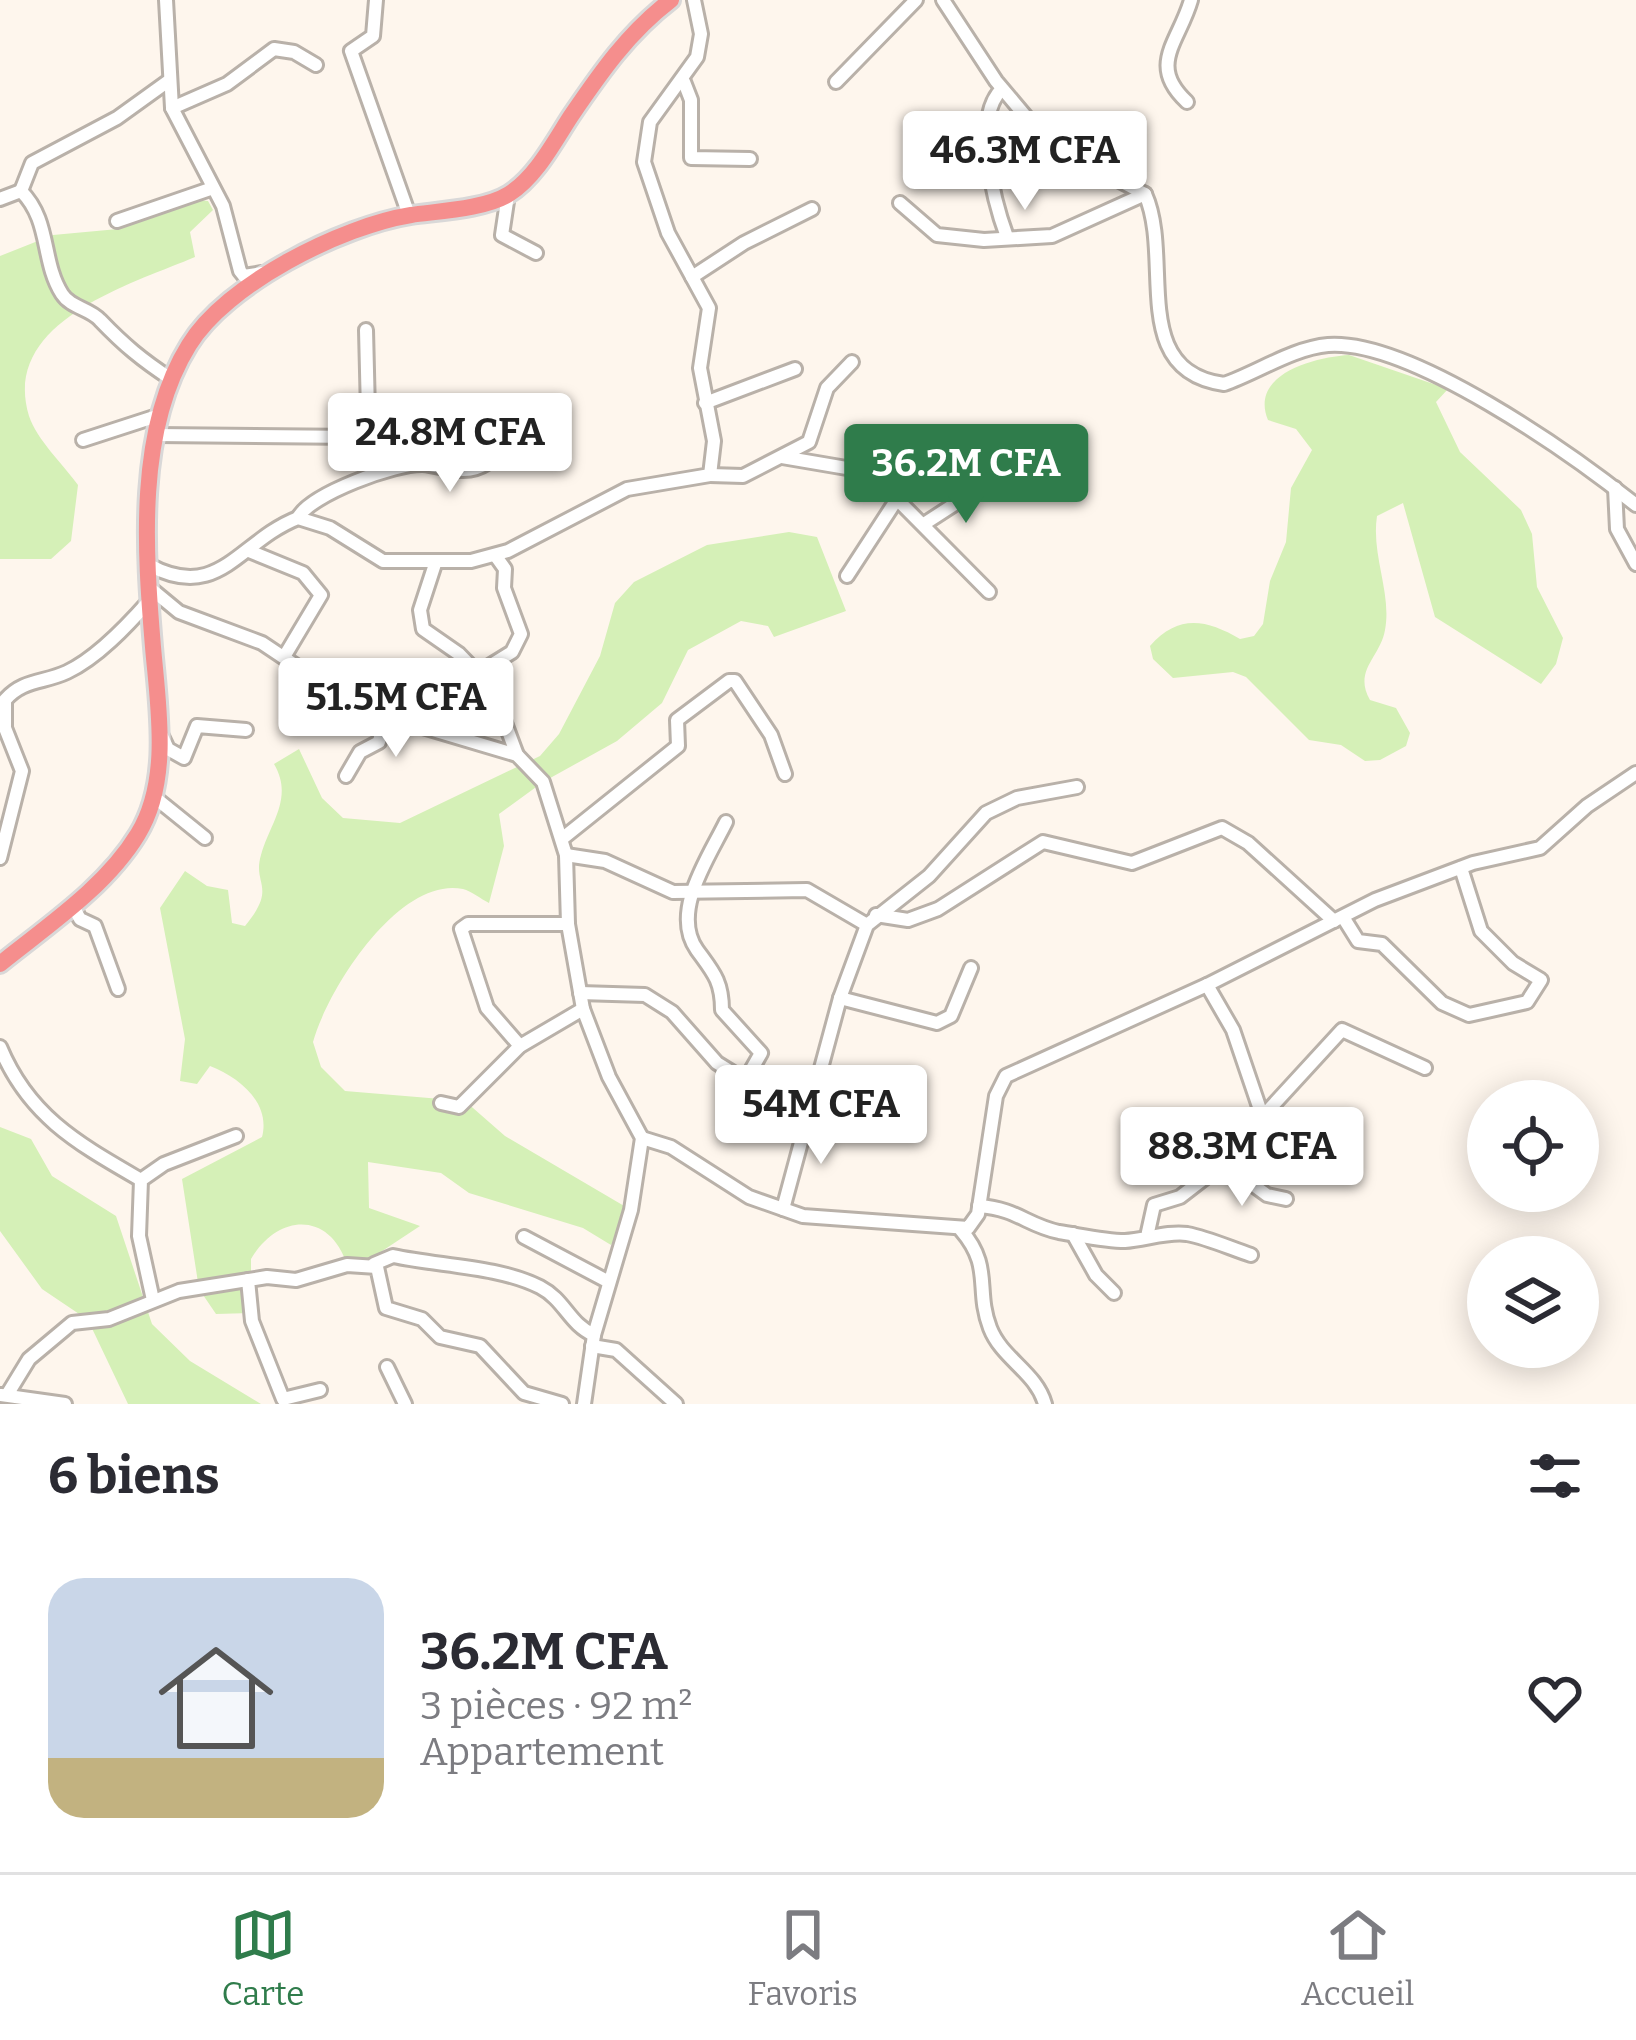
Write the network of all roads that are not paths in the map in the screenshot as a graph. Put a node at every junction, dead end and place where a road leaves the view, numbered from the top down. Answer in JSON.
{"nodes":[{"id":1,"x":166,"y":0,"type":"edge"},
{"id":2,"x":376,"y":0,"type":"edge"},
{"id":3,"x":671,"y":0,"type":"edge"},
{"id":4,"x":694,"y":0,"type":"edge"},
{"id":5,"x":916,"y":0,"type":"edge"},
{"id":6,"x":943,"y":0,"type":"edge"},
{"id":7,"x":1191,"y":0,"type":"edge"},
{"id":8,"x":316,"y":65,"type":"dead end"},
{"id":9,"x":683,"y":82,"type":"junction"},
{"id":10,"x":836,"y":82,"type":"dead end"},
{"id":11,"x":165,"y":88,"type":"junction"},
{"id":12,"x":1002,"y":89,"type":"junction"},
{"id":13,"x":1187,"y":102,"type":"dead end"},
{"id":14,"x":172,"y":108,"type":"junction"},
{"id":15,"x":750,"y":159,"type":"dead end"},
{"id":16,"x":213,"y":188,"type":"junction"},
{"id":17,"x":21,"y":191,"type":"junction"},
{"id":18,"x":1145,"y":194,"type":"junction"},
{"id":19,"x":508,"y":195,"type":"junction"},
{"id":20,"x":0,"y":199,"type":"edge"},
{"id":21,"x":899,"y":203,"type":"dead end"},
{"id":22,"x":812,"y":209,"type":"dead end"},
{"id":23,"x":410,"y":215,"type":"junction"},
{"id":24,"x":117,"y":221,"type":"dead end"},
{"id":25,"x":1007,"y":237,"type":"junction"},
{"id":26,"x":536,"y":253,"type":"dead end"},
{"id":27,"x":275,"y":271,"type":"junction"},
{"id":28,"x":692,"y":277,"type":"junction"},
{"id":29,"x":366,"y":329,"type":"dead end"},
{"id":30,"x":852,"y":362,"type":"dead end"},
{"id":31,"x":795,"y":369,"type":"dead end"},
{"id":32,"x":171,"y":379,"type":"junction"},
{"id":33,"x":502,"y":401,"type":"dead end"},
{"id":34,"x":705,"y":403,"type":"junction"},
{"id":35,"x":156,"y":426,"type":"junction"},
{"id":36,"x":359,"y":437,"type":"junction"},
{"id":37,"x":83,"y":440,"type":"dead end"},
{"id":38,"x":782,"y":457,"type":"junction"},
{"id":39,"x":386,"y":470,"type":"junction"},
{"id":40,"x":710,"y":476,"type":"junction"},
{"id":41,"x":982,"y":487,"type":"dead end"},
{"id":42,"x":1615,"y":488,"type":"junction"},
{"id":43,"x":899,"y":496,"type":"junction"},
{"id":44,"x":1636,"y":505,"type":"edge"},
{"id":45,"x":298,"y":518,"type":"junction"},
{"id":46,"x":924,"y":524,"type":"junction"},
{"id":47,"x":249,"y":551,"type":"junction"},
{"id":48,"x":495,"y":555,"type":"junction"},
{"id":49,"x":434,"y":564,"type":"junction"},
{"id":50,"x":1636,"y":564,"type":"edge"},
{"id":51,"x":149,"y":565,"type":"junction"},
{"id":52,"x":847,"y":576,"type":"dead end"},
{"id":53,"x":988,"y":592,"type":"dead end"},
{"id":54,"x":150,"y":595,"type":"junction"},
{"id":55,"x":284,"y":657,"type":"junction"},
{"id":56,"x":478,"y":673,"type":"junction"},
{"id":57,"x":383,"y":717,"type":"junction"},
{"id":58,"x":247,"y":730,"type":"dead end"},
{"id":59,"x":160,"y":734,"type":"junction"},
{"id":60,"x":517,"y":755,"type":"junction"},
{"id":61,"x":1636,"y":773,"type":"edge"},
{"id":62,"x":784,"y":775,"type":"dead end"},
{"id":63,"x":346,"y":776,"type":"dead end"},
{"id":64,"x":1078,"y":787,"type":"dead end"},
{"id":65,"x":153,"y":796,"type":"junction"},
{"id":66,"x":6,"y":812,"type":"edge"},
{"id":67,"x":725,"y":822,"type":"dead end"},
{"id":68,"x":205,"y":838,"type":"dead end"},
{"id":69,"x":562,"y":838,"type":"junction"},
{"id":70,"x":566,"y":855,"type":"junction"},
{"id":71,"x":0,"y":858,"type":"edge"},
{"id":72,"x":1461,"y":868,"type":"junction"},
{"id":73,"x":693,"y":891,"type":"junction"},
{"id":74,"x":73,"y":906,"type":"junction"},
{"id":75,"x":1339,"y":919,"type":"junction"},
{"id":76,"x":872,"y":920,"type":"junction"},
{"id":77,"x":568,"y":924,"type":"junction"},
{"id":78,"x":0,"y":964,"type":"edge"},
{"id":79,"x":971,"y":968,"type":"dead end"},
{"id":80,"x":1208,"y":985,"type":"junction"},
{"id":81,"x":118,"y":989,"type":"dead end"},
{"id":82,"x":580,"y":993,"type":"junction"},
{"id":83,"x":840,"y":998,"type":"junction"},
{"id":84,"x":583,"y":1010,"type":"junction"},
{"id":85,"x":520,"y":1046,"type":"junction"},
{"id":86,"x":0,"y":1047,"type":"edge"},
{"id":87,"x":1425,"y":1068,"type":"dead end"},
{"id":88,"x":746,"y":1082,"type":"junction"},
{"id":89,"x":442,"y":1103,"type":"dead end"},
{"id":90,"x":812,"y":1107,"type":"junction"},
{"id":91,"x":1264,"y":1115,"type":"junction"},
{"id":92,"x":236,"y":1136,"type":"dead end"},
{"id":93,"x":642,"y":1138,"type":"junction"},
{"id":94,"x":1226,"y":1165,"type":"junction"},
{"id":95,"x":141,"y":1180,"type":"junction"},
{"id":96,"x":1286,"y":1199,"type":"dead end"},
{"id":97,"x":979,"y":1206,"type":"junction"},
{"id":98,"x":782,"y":1209,"type":"junction"},
{"id":99,"x":961,"y":1230,"type":"junction"},
{"id":100,"x":1148,"y":1232,"type":"junction"},
{"id":101,"x":1073,"y":1234,"type":"junction"},
{"id":102,"x":524,"y":1238,"type":"dead end"},
{"id":103,"x":1251,"y":1255,"type":"dead end"},
{"id":104,"x":374,"y":1264,"type":"junction"},
{"id":105,"x":248,"y":1280,"type":"junction"},
{"id":106,"x":609,"y":1282,"type":"junction"},
{"id":107,"x":1114,"y":1292,"type":"dead end"},
{"id":108,"x":153,"y":1300,"type":"junction"},
{"id":109,"x":593,"y":1340,"type":"junction"},
{"id":110,"x":387,"y":1367,"type":"dead end"},
{"id":111,"x":320,"y":1390,"type":"dead end"},
{"id":112,"x":524,"y":1393,"type":"junction"},
{"id":113,"x":3,"y":1395,"type":"edge"},
{"id":114,"x":65,"y":1404,"type":"edge"},
{"id":115,"x":405,"y":1404,"type":"edge"},
{"id":116,"x":510,"y":1404,"type":"edge"},
{"id":117,"x":562,"y":1404,"type":"edge"},
{"id":118,"x":584,"y":1404,"type":"edge"},
{"id":119,"x":676,"y":1404,"type":"edge"},
{"id":120,"x":1045,"y":1404,"type":"edge"}],
"edges":[{"from":1,"to":11,"type":"street"},
{"from":2,"to":23,"type":"street"},
{"from":3,"to":19,"type":"highway"},
{"from":4,"to":9,"type":"street"},
{"from":5,"to":10,"type":"street"},
{"from":6,"to":12,"type":"street"},
{"from":7,"to":13,"type":"street"},
{"from":8,"to":14,"type":"street"},
{"from":9,"to":15,"type":"street"},
{"from":9,"to":28,"type":"street"},
{"from":11,"to":14,"type":"street"},
{"from":11,"to":17,"type":"street"},
{"from":12,"to":18,"type":"street"},
{"from":12,"to":25,"type":"street"},
{"from":14,"to":16,"type":"street"},
{"from":16,"to":24,"type":"street"},
{"from":16,"to":27,"type":"street"},
{"from":17,"to":20,"type":"street"},
{"from":17,"to":32,"type":"street"},
{"from":18,"to":25,"type":"street"},
{"from":18,"to":42,"type":"street"},
{"from":19,"to":23,"type":"highway"},
{"from":19,"to":26,"type":"street"},
{"from":21,"to":25,"type":"street"},
{"from":22,"to":28,"type":"street"},
{"from":23,"to":27,"type":"highway"},
{"from":27,"to":32,"type":"highway"},
{"from":28,"to":34,"type":"street"},
{"from":29,"to":36,"type":"street"},
{"from":30,"to":38,"type":"street"},
{"from":31,"to":34,"type":"street"},
{"from":32,"to":35,"type":"highway"},
{"from":33,"to":39,"type":"street"},
{"from":34,"to":40,"type":"street"},
{"from":35,"to":36,"type":"street"},
{"from":35,"to":37,"type":"street"},
{"from":35,"to":51,"type":"highway"},
{"from":36,"to":39,"type":"street"},
{"from":38,"to":40,"type":"street"},
{"from":38,"to":43,"type":"street"},
{"from":39,"to":45,"type":"street"},
{"from":40,"to":48,"type":"street"},
{"from":41,"to":46,"type":"street"},
{"from":42,"to":44,"type":"street"},
{"from":42,"to":50,"type":"street"},
{"from":43,"to":46,"type":"street"},
{"from":43,"to":52,"type":"street"},
{"from":45,"to":47,"type":"street"},
{"from":45,"to":49,"type":"street"},
{"from":46,"to":53,"type":"street"},
{"from":47,"to":51,"type":"street"},
{"from":47,"to":55,"type":"street"},
{"from":48,"to":49,"type":"street"},
{"from":48,"to":56,"type":"street"},
{"from":49,"to":56,"type":"street"},
{"from":51,"to":54,"type":"highway"},
{"from":54,"to":55,"type":"street"},
{"from":54,"to":59,"type":"highway"},
{"from":54,"to":66,"type":"street"},
{"from":55,"to":57,"type":"street"},
{"from":56,"to":60,"type":"street"},
{"from":57,"to":60,"type":"street"},
{"from":57,"to":63,"type":"street"},
{"from":58,"to":59,"type":"street"},
{"from":59,"to":65,"type":"highway"},
{"from":60,"to":69,"type":"street"},
{"from":61,"to":72,"type":"street"},
{"from":62,"to":69,"type":"street"},
{"from":64,"to":76,"type":"street"},
{"from":65,"to":68,"type":"street"},
{"from":65,"to":74,"type":"highway"},
{"from":66,"to":71,"type":"street"},
{"from":67,"to":73,"type":"street"},
{"from":69,"to":70,"type":"street"},
{"from":70,"to":73,"type":"street"},
{"from":70,"to":77,"type":"street"},
{"from":72,"to":75,"type":"street"},
{"from":72,"to":75,"type":"street"},
{"from":73,"to":76,"type":"street"},
{"from":73,"to":88,"type":"street"},
{"from":74,"to":78,"type":"highway"},
{"from":74,"to":81,"type":"street"},
{"from":75,"to":76,"type":"street"},
{"from":75,"to":80,"type":"street"},
{"from":76,"to":83,"type":"street"},
{"from":77,"to":82,"type":"street"},
{"from":77,"to":85,"type":"street"},
{"from":79,"to":83,"type":"street"},
{"from":80,"to":91,"type":"street"},
{"from":80,"to":97,"type":"street"},
{"from":82,"to":84,"type":"street"},
{"from":82,"to":88,"type":"street"},
{"from":83,"to":90,"type":"street"},
{"from":84,"to":85,"type":"street"},
{"from":84,"to":93,"type":"street"},
{"from":85,"to":89,"type":"street"},
{"from":86,"to":95,"type":"street"},
{"from":87,"to":91,"type":"street"},
{"from":88,"to":90,"type":"street"},
{"from":90,"to":98,"type":"street"},
{"from":91,"to":94,"type":"street"},
{"from":92,"to":95,"type":"street"},
{"from":93,"to":98,"type":"street"},
{"from":93,"to":106,"type":"street"},
{"from":94,"to":96,"type":"street"},
{"from":94,"to":100,"type":"street"},
{"from":95,"to":108,"type":"street"},
{"from":97,"to":99,"type":"street"},
{"from":97,"to":101,"type":"street"},
{"from":98,"to":99,"type":"street"},
{"from":99,"to":120,"type":"street"},
{"from":100,"to":101,"type":"street"},
{"from":100,"to":103,"type":"street"},
{"from":101,"to":107,"type":"street"},
{"from":102,"to":106,"type":"street"},
{"from":104,"to":105,"type":"street"},
{"from":104,"to":109,"type":"street"},
{"from":104,"to":112,"type":"street"},
{"from":105,"to":108,"type":"street"},
{"from":105,"to":111,"type":"street"},
{"from":106,"to":109,"type":"street"},
{"from":108,"to":113,"type":"street"},
{"from":109,"to":118,"type":"street"},
{"from":109,"to":119,"type":"street"},
{"from":110,"to":115,"type":"street"},
{"from":112,"to":116,"type":"street"},
{"from":112,"to":117,"type":"street"},
{"from":113,"to":114,"type":"street"}]}
